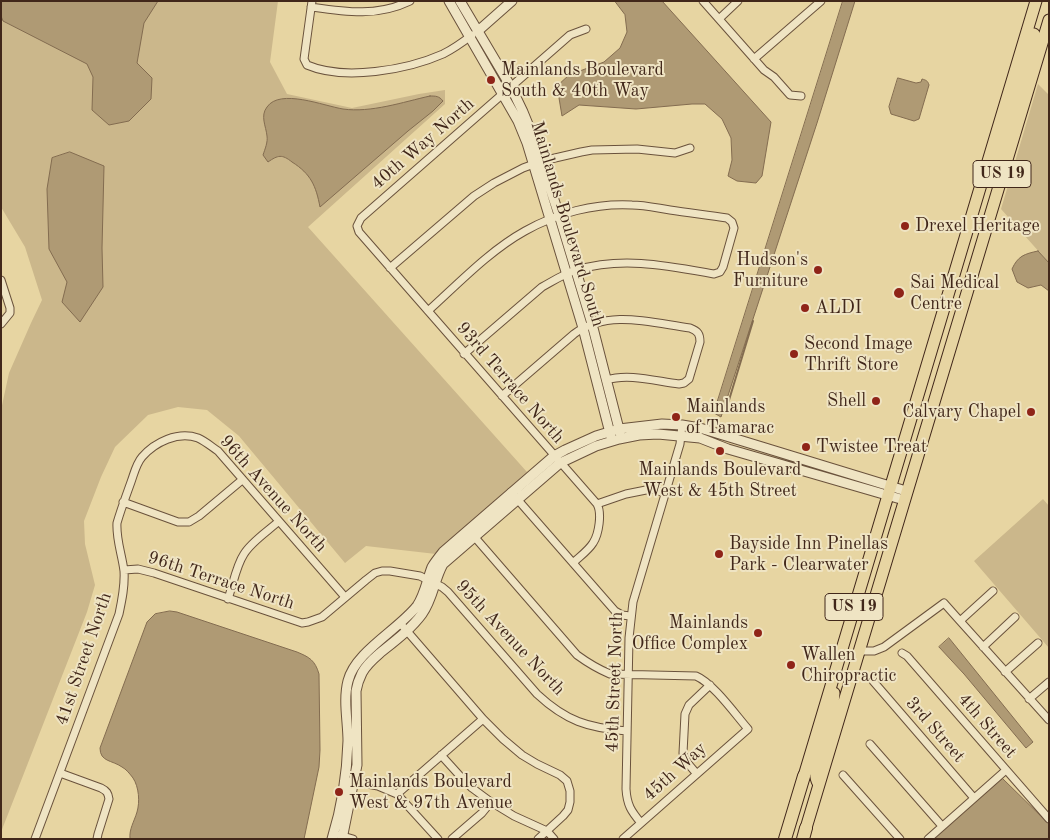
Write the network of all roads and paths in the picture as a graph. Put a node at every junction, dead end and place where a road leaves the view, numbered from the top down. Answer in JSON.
{"nodes":[{"id":1,"x":410,"y":1,"type":"edge"},
{"id":2,"x":449,"y":1,"type":"edge"},
{"id":3,"x":460,"y":1,"type":"edge"},
{"id":4,"x":512,"y":1,"type":"edge"},
{"id":5,"x":703,"y":1,"type":"edge"},
{"id":6,"x":738,"y":1,"type":"edge"},
{"id":7,"x":821,"y":1,"type":"edge"},
{"id":8,"x":1036,"y":1,"type":"edge"},
{"id":9,"x":1042,"y":1,"type":"edge"},
{"id":10,"x":311,"y":4,"type":"edge"},
{"id":11,"x":719,"y":19,"type":"junction"},
{"id":12,"x":1049,"y":20,"type":"edge"},
{"id":13,"x":586,"y":29,"type":"dead end"},
{"id":14,"x":478,"y":31,"type":"junction"},
{"id":15,"x":470,"y":37,"type":"junction"},
{"id":16,"x":754,"y":59,"type":"junction"},
{"id":17,"x":507,"y":90,"type":"junction"},
{"id":18,"x":801,"y":96,"type":"dead end"},
{"id":19,"x":690,"y":148,"type":"dead end"},
{"id":20,"x":538,"y":163,"type":"junction"},
{"id":21,"x":995,"y":197,"type":"junction"},
{"id":22,"x":974,"y":207,"type":"junction"},
{"id":23,"x":555,"y":217,"type":"junction"},
{"id":24,"x":357,"y":226,"type":"joint"},
{"id":25,"x":390,"y":268,"type":"junction"},
{"id":26,"x":571,"y":272,"type":"junction"},
{"id":27,"x":1,"y":280,"type":"edge"},
{"id":28,"x":428,"y":311,"type":"junction"},
{"id":29,"x":1,"y":324,"type":"edge"},
{"id":30,"x":592,"y":324,"type":"junction"},
{"id":31,"x":582,"y":328,"type":"junction"},
{"id":32,"x":955,"y":333,"type":"junction"},
{"id":33,"x":464,"y":354,"type":"junction"},
{"id":34,"x":606,"y":380,"type":"junction"},
{"id":35,"x":502,"y":396,"type":"junction"},
{"id":36,"x":682,"y":425,"type":"junction"},
{"id":37,"x":619,"y":429,"type":"junction"},
{"id":38,"x":681,"y":436,"type":"junction"},
{"id":39,"x":611,"y":437,"type":"junction"},
{"id":40,"x":622,"y":438,"type":"junction"},
{"id":41,"x":142,"y":457,"type":"joint"},
{"id":42,"x":557,"y":459,"type":"junction"},
{"id":43,"x":242,"y":480,"type":"junction"},
{"id":44,"x":889,"y":491,"type":"junction"},
{"id":45,"x":666,"y":492,"type":"junction"},
{"id":46,"x":514,"y":496,"type":"junction"},
{"id":47,"x":905,"y":496,"type":"junction"},
{"id":48,"x":123,"y":502,"type":"junction"},
{"id":49,"x":597,"y":504,"type":"junction"},
{"id":50,"x":279,"y":521,"type":"junction"},
{"id":51,"x":471,"y":534,"type":"junction"},
{"id":52,"x":573,"y":563,"type":"junction"},
{"id":53,"x":124,"y":570,"type":"junction"},
{"id":54,"x":432,"y":581,"type":"junction"},
{"id":55,"x":993,"y":591,"type":"dead end"},
{"id":56,"x":345,"y":597,"type":"junction"},
{"id":57,"x":228,"y":599,"type":"junction"},
{"id":58,"x":852,"y":613,"type":"junction"},
{"id":59,"x":630,"y":616,"type":"junction"},
{"id":60,"x":1015,"y":617,"type":"dead end"},
{"id":61,"x":960,"y":621,"type":"junction"},
{"id":62,"x":404,"y":627,"type":"junction"},
{"id":63,"x":1038,"y":643,"type":"dead end"},
{"id":64,"x":983,"y":647,"type":"junction"},
{"id":65,"x":860,"y":648,"type":"junction"},
{"id":66,"x":902,"y":653,"type":"dead end"},
{"id":67,"x":838,"y":661,"type":"junction"},
{"id":68,"x":1005,"y":672,"type":"junction"},
{"id":69,"x":629,"y":674,"type":"junction"},
{"id":70,"x":873,"y":681,"type":"dead end"},
{"id":71,"x":1049,"y":682,"type":"edge"},
{"id":72,"x":710,"y":685,"type":"junction"},
{"id":73,"x":1029,"y":699,"type":"junction"},
{"id":74,"x":483,"y":719,"type":"junction"},
{"id":75,"x":1049,"y":720,"type":"edge"},
{"id":76,"x":627,"y":731,"type":"junction"},
{"id":77,"x":870,"y":744,"type":"dead end"},
{"id":78,"x":441,"y":755,"type":"junction"},
{"id":79,"x":1006,"y":770,"type":"junction"},
{"id":80,"x":60,"y":773,"type":"junction"},
{"id":81,"x":697,"y":774,"type":"junction"},
{"id":82,"x":844,"y":775,"type":"dead end"},
{"id":83,"x":804,"y":776,"type":"junction"},
{"id":84,"x":350,"y":781,"type":"junction"},
{"id":85,"x":818,"y":785,"type":"junction"},
{"id":86,"x":398,"y":794,"type":"junction"},
{"id":87,"x":974,"y":798,"type":"junction"},
{"id":88,"x":491,"y":802,"type":"junction"},
{"id":89,"x":1049,"y":819,"type":"edge"},
{"id":90,"x":641,"y":823,"type":"junction"},
{"id":91,"x":942,"y":826,"type":"junction"},
{"id":92,"x":547,"y":831,"type":"junction"},
{"id":93,"x":804,"y":834,"type":"edge"},
{"id":94,"x":338,"y":837,"type":"edge"},
{"id":95,"x":35,"y":839,"type":"edge"},
{"id":96,"x":97,"y":839,"type":"edge"},
{"id":97,"x":353,"y":839,"type":"edge"},
{"id":98,"x":438,"y":839,"type":"edge"},
{"id":99,"x":452,"y":839,"type":"edge"},
{"id":100,"x":538,"y":839,"type":"edge"},
{"id":101,"x":554,"y":839,"type":"edge"},
{"id":102,"x":623,"y":839,"type":"edge"},
{"id":103,"x":785,"y":839,"type":"edge"},
{"id":104,"x":793,"y":839,"type":"edge"},
{"id":105,"x":900,"y":839,"type":"edge"},
{"id":106,"x":928,"y":839,"type":"edge"}],
"edges":[{"from":1,"to":10,"type":"street"},
{"from":2,"to":15,"type":"street","name":"Mainlands Boulevard South"},
{"from":3,"to":14,"type":"street","name":"Mainlands Boulevard South"},
{"from":4,"to":14,"type":"street"},
{"from":5,"to":11,"type":"street"},
{"from":6,"to":11,"type":"street"},
{"from":7,"to":16,"type":"street"},
{"from":8,"to":22,"type":"highway","number":"US 19"},
{"from":9,"to":21,"type":"highway"},
{"from":10,"to":15,"type":"street"},
{"from":11,"to":16,"type":"street"},
{"from":12,"to":21,"type":"highway","number":"US 19"},
{"from":13,"to":17,"type":"street","name":"40th Way North"},
{"from":14,"to":15,"type":"street"},
{"from":14,"to":17,"type":"street","name":"Mainlands Boulevard South"},
{"from":15,"to":17,"type":"street","name":"Mainlands Boulevard South"},
{"from":16,"to":18,"type":"street"},
{"from":17,"to":20,"type":"street","name":"Mainlands Boulevard South"},
{"from":17,"to":24,"type":"street","name":"40th Way North"},
{"from":19,"to":20,"type":"street"},
{"from":20,"to":23,"type":"street","name":"Mainlands Boulevard South"},
{"from":20,"to":25,"type":"street"},
{"from":21,"to":32,"type":"highway","number":"US 19"},
{"from":22,"to":32,"type":"highway"},
{"from":22,"to":44,"type":"highway","number":"US 19"},
{"from":23,"to":26,"type":"street","name":"Mainlands Boulevard South"},
{"from":23,"to":26,"type":"street"},
{"from":23,"to":28,"type":"street"},
{"from":24,"to":25,"type":"street","name":"93rd Terrace North"},
{"from":25,"to":28,"type":"street","name":"93rd Terrace North"},
{"from":26,"to":30,"type":"street","name":"Mainlands Boulevard South"},
{"from":26,"to":31,"type":"street","name":"Mainlands Boulevard South"},
{"from":26,"to":33,"type":"street"},
{"from":27,"to":29,"type":"street"},
{"from":28,"to":33,"type":"street","name":"93rd Terrace North"},
{"from":30,"to":31,"type":"street"},
{"from":30,"to":34,"type":"street","name":"Mainlands Boulevard South"},
{"from":30,"to":34,"type":"street"},
{"from":31,"to":35,"type":"street"},
{"from":31,"to":39,"type":"street","name":"Mainlands Boulevard South"},
{"from":32,"to":47,"type":"highway","number":"US 19"},
{"from":33,"to":35,"type":"street","name":"93rd Terrace North"},
{"from":34,"to":37,"type":"street","name":"Mainlands Boulevard South"},
{"from":35,"to":42,"type":"street","name":"93rd Terrace North"},
{"from":36,"to":37,"type":"street"},
{"from":36,"to":38,"type":"street","name":"45th Street North"},
{"from":36,"to":44,"type":"street"},
{"from":37,"to":39,"type":"street"},
{"from":37,"to":40,"type":"street","name":"Mainlands Boulevard South"},
{"from":38,"to":40,"type":"street"},
{"from":38,"to":44,"type":"street"},
{"from":38,"to":45,"type":"street","name":"45th Street North"},
{"from":39,"to":40,"type":"street"},
{"from":39,"to":42,"type":"street"},
{"from":41,"to":43,"type":"street","name":"96th Avenue North"},
{"from":41,"to":48,"type":"street","name":"41st Street North"},
{"from":42,"to":46,"type":"street"},
{"from":42,"to":49,"type":"street","name":"93rd Terrace North"},
{"from":43,"to":48,"type":"street"},
{"from":43,"to":50,"type":"street","name":"96th Avenue North"},
{"from":44,"to":47,"type":"street"},
{"from":44,"to":58,"type":"highway","number":"US 19"},
{"from":45,"to":49,"type":"street"},
{"from":45,"to":59,"type":"street","name":"45th Street North"},
{"from":46,"to":51,"type":"street"},
{"from":46,"to":52,"type":"street"},
{"from":47,"to":65,"type":"highway","number":"US 19"},
{"from":48,"to":53,"type":"street","name":"41st Street North"},
{"from":49,"to":52,"type":"street"},
{"from":50,"to":56,"type":"street","name":"96th Avenue North"},
{"from":50,"to":57,"type":"street"},
{"from":51,"to":54,"type":"street"},
{"from":51,"to":69,"type":"street"},
{"from":52,"to":59,"type":"street"},
{"from":53,"to":57,"type":"street","name":"96th Terrace North"},
{"from":53,"to":80,"type":"street","name":"41st Street North"},
{"from":54,"to":56,"type":"street"},
{"from":54,"to":62,"type":"street"},
{"from":54,"to":76,"type":"street","name":"95th Avenue North"},
{"from":55,"to":61,"type":"street"},
{"from":56,"to":57,"type":"street","name":"96th Terrace North"},
{"from":58,"to":65,"type":"highway"},
{"from":58,"to":67,"type":"highway","number":"US 19"},
{"from":59,"to":69,"type":"street","name":"45th Street North"},
{"from":60,"to":64,"type":"street"},
{"from":61,"to":64,"type":"street"},
{"from":61,"to":65,"type":"street"},
{"from":62,"to":74,"type":"street"},
{"from":62,"to":84,"type":"street"},
{"from":63,"to":68,"type":"street"},
{"from":64,"to":68,"type":"street"},
{"from":65,"to":85,"type":"highway","number":"US 19"},
{"from":66,"to":79,"type":"street","name":"4th Street"},
{"from":67,"to":83,"type":"highway","number":"US 19"},
{"from":67,"to":85,"type":"highway"},
{"from":68,"to":73,"type":"street"},
{"from":69,"to":72,"type":"street"},
{"from":69,"to":76,"type":"street","name":"45th Street North"},
{"from":70,"to":87,"type":"street","name":"3rd Street"},
{"from":71,"to":73,"type":"street"},
{"from":72,"to":81,"type":"street"},
{"from":72,"to":81,"type":"street","name":"45th Way"},
{"from":73,"to":75,"type":"street"},
{"from":74,"to":78,"type":"street"},
{"from":74,"to":92,"type":"street"},
{"from":76,"to":90,"type":"street","name":"45th Street North"},
{"from":77,"to":91,"type":"street"},
{"from":78,"to":86,"type":"street"},
{"from":78,"to":88,"type":"street"},
{"from":79,"to":87,"type":"street"},
{"from":79,"to":89,"type":"street","name":"4th Street"},
{"from":80,"to":95,"type":"street","name":"41st Street North"},
{"from":80,"to":96,"type":"street"},
{"from":81,"to":90,"type":"street","name":"45th Way"},
{"from":82,"to":105,"type":"street"},
{"from":83,"to":103,"type":"highway","number":"US 19"},
{"from":83,"to":104,"type":"highway"},
{"from":84,"to":86,"type":"street"},
{"from":84,"to":94,"type":"street"},
{"from":85,"to":93,"type":"highway","number":"US 19"},
{"from":86,"to":98,"type":"street"},
{"from":87,"to":91,"type":"street"},
{"from":88,"to":92,"type":"street"},
{"from":88,"to":99,"type":"street"},
{"from":90,"to":102,"type":"street","name":"45th Way"},
{"from":91,"to":106,"type":"street"},
{"from":92,"to":100,"type":"street"},
{"from":92,"to":101,"type":"street"},
{"from":94,"to":97,"type":"street"}]}
